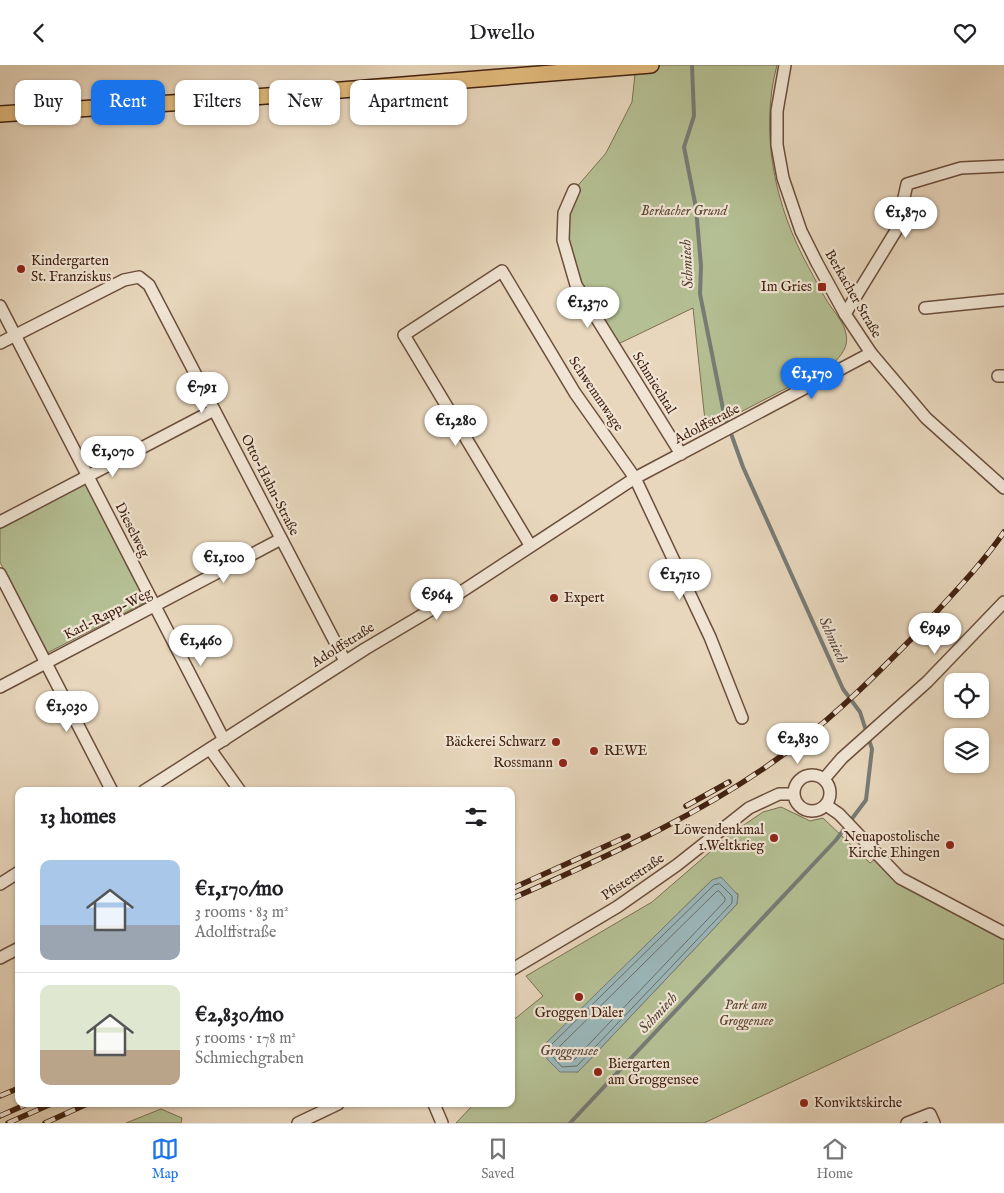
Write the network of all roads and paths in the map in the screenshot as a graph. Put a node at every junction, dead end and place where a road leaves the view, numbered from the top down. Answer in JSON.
{"nodes":[{"id":1,"x":651,"y":65,"type":"edge"},
{"id":2,"x":784,"y":65,"type":"edge"},
{"id":3,"x":0,"y":114,"type":"edge"},
{"id":4,"x":1004,"y":166,"type":"edge"},
{"id":5,"x":574,"y":190,"type":"dead end"},
{"id":6,"x":1004,"y":300,"type":"edge"},
{"id":7,"x":0,"y":306,"type":"edge"},
{"id":8,"x":925,"y":308,"type":"dead end"},
{"id":9,"x":845,"y":314,"type":"junction"},
{"id":10,"x":16,"y":335,"type":"junction"},
{"id":11,"x":0,"y":343,"type":"edge"},
{"id":12,"x":870,"y":353,"type":"junction"},
{"id":13,"x":214,"y":410,"type":"junction"},
{"id":14,"x":681,"y":454,"type":"junction"},
{"id":15,"x":88,"y":477,"type":"junction"},
{"id":16,"x":636,"y":478,"type":"junction"},
{"id":17,"x":1003,"y":486,"type":"edge"},
{"id":18,"x":0,"y":522,"type":"edge"},
{"id":19,"x":281,"y":539,"type":"junction"},
{"id":20,"x":530,"y":545,"type":"junction"},
{"id":21,"x":0,"y":574,"type":"edge"},
{"id":22,"x":1004,"y":602,"type":"edge"},
{"id":23,"x":154,"y":607,"type":"junction"},
{"id":24,"x":345,"y":661,"type":"junction"},
{"id":25,"x":46,"y":663,"type":"junction"},
{"id":26,"x":0,"y":687,"type":"edge"},
{"id":27,"x":742,"y":718,"type":"dead end"},
{"id":28,"x":224,"y":740,"type":"junction"},
{"id":29,"x":210,"y":749,"type":"junction"},
{"id":30,"x":824,"y":779,"type":"junction"},
{"id":31,"x":110,"y":787,"type":"edge"},
{"id":32,"x":150,"y":787,"type":"edge"},
{"id":33,"x":237,"y":787,"type":"edge"},
{"id":34,"x":793,"y":794,"type":"junction"},
{"id":35,"x":826,"y":805,"type":"junction"},
{"id":36,"x":15,"y":873,"type":"edge"},
{"id":37,"x":2,"y":878,"type":"edge"},
{"id":38,"x":1004,"y":933,"type":"edge"},
{"id":39,"x":15,"y":950,"type":"edge"},
{"id":40,"x":0,"y":958,"type":"edge"},
{"id":41,"x":515,"y":968,"type":"edge"},
{"id":42,"x":332,"y":1107,"type":"edge"},
{"id":43,"x":435,"y":1107,"type":"edge"},
{"id":44,"x":932,"y":1118,"type":"edge"},
{"id":45,"x":298,"y":1123,"type":"edge"},
{"id":46,"x":442,"y":1123,"type":"edge"},
{"id":47,"x":907,"y":1123,"type":"edge"}],
"edges":[{"from":1,"to":3,"type":"main road"},
{"from":2,"to":9,"type":"street","name":"Berkacher Straße"},
{"from":4,"to":9,"type":"street"},
{"from":5,"to":14,"type":"street","name":"Schmiechtal"},
{"from":6,"to":8,"type":"street"},
{"from":7,"to":10,"type":"street","name":"Dieselweg"},
{"from":9,"to":12,"type":"street","name":"Berkacher Straße"},
{"from":10,"to":11,"type":"street","name":"Otto-Hahn-Straße"},
{"from":10,"to":13,"type":"street","name":"Otto-Hahn-Straße"},
{"from":10,"to":15,"type":"street","name":"Dieselweg"},
{"from":12,"to":14,"type":"street","name":"Adolffstraße"},
{"from":12,"to":17,"type":"street","name":"Berkacher Straße"},
{"from":13,"to":15,"type":"street"},
{"from":13,"to":19,"type":"street","name":"Otto-Hahn-Straße"},
{"from":14,"to":16,"type":"street","name":"Adolffstraße"},
{"from":15,"to":18,"type":"street"},
{"from":15,"to":23,"type":"street","name":"Dieselweg"},
{"from":16,"to":20,"type":"street","name":"Adolffstraße"},
{"from":16,"to":20,"type":"street","name":"Schwemmwage"},
{"from":16,"to":27,"type":"street"},
{"from":19,"to":23,"type":"street","name":"Karl-Rapp-Weg"},
{"from":19,"to":24,"type":"street","name":"Otto-Hahn-Straße"},
{"from":20,"to":24,"type":"street","name":"Adolffstraße"},
{"from":21,"to":25,"type":"street"},
{"from":22,"to":30,"type":"street"},
{"from":23,"to":25,"type":"street","name":"Karl-Rapp-Weg"},
{"from":23,"to":28,"type":"street","name":"Dieselweg"},
{"from":24,"to":28,"type":"street","name":"Adolffstraße"},
{"from":25,"to":26,"type":"street","name":"Karl-Rapp-Weg"},
{"from":25,"to":31,"type":"street"},
{"from":28,"to":29,"type":"street","name":"Adolffstraße"},
{"from":29,"to":32,"type":"street","name":"Adolffstraße"},
{"from":29,"to":33,"type":"street"},
{"from":30,"to":34,"type":"street"},
{"from":30,"to":35,"type":"street"},
{"from":34,"to":35,"type":"street"},
{"from":34,"to":41,"type":"street","name":"Pfisterstraße"},
{"from":35,"to":38,"type":"street"},
{"from":36,"to":37,"type":"street"},
{"from":39,"to":40,"type":"street"},
{"from":42,"to":45,"type":"street"},
{"from":43,"to":46,"type":"street"},
{"from":44,"to":47,"type":"street"}]}
